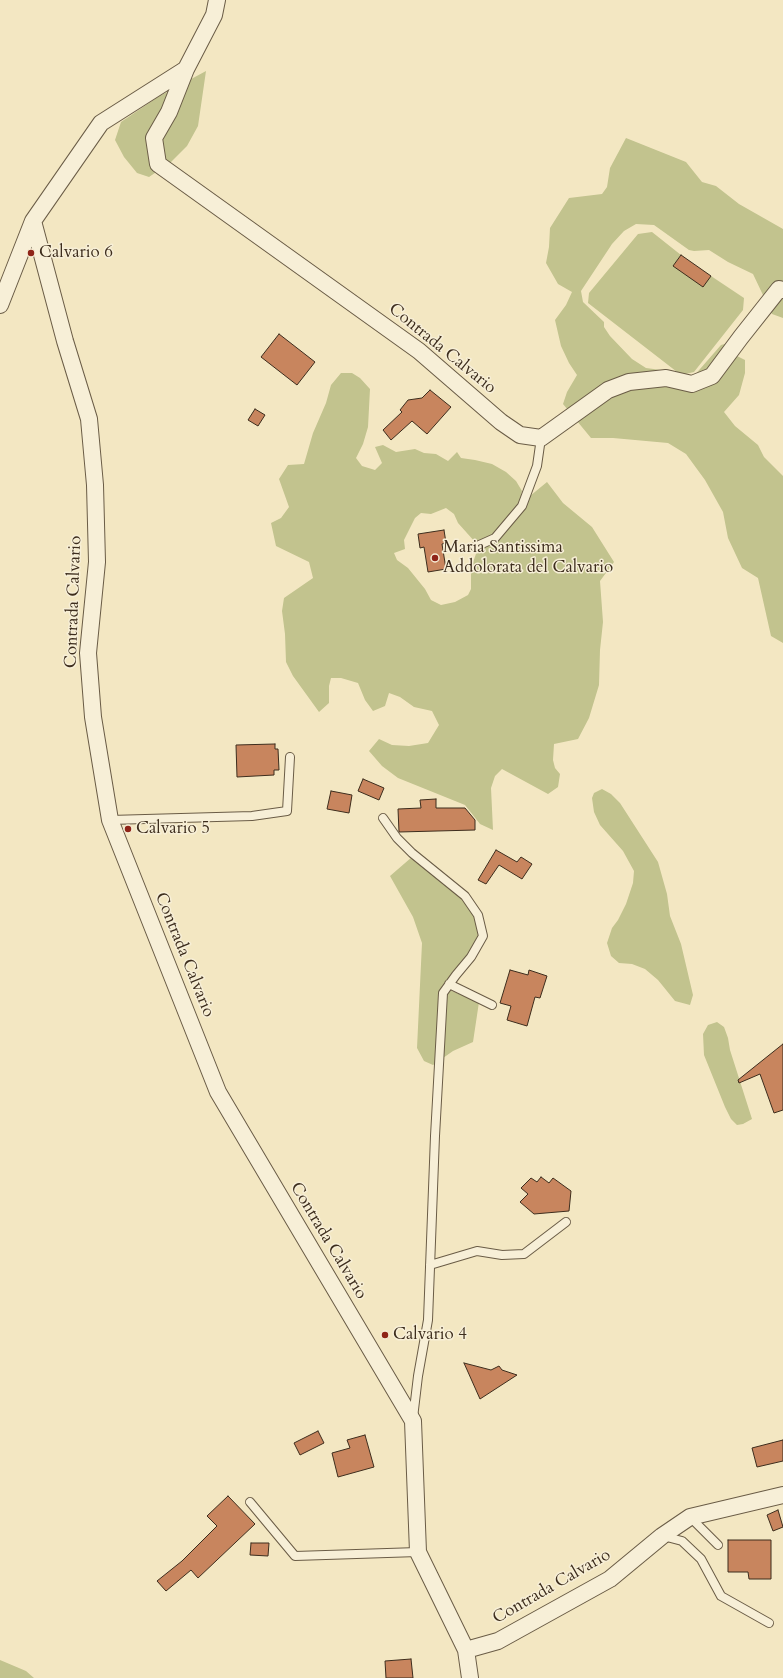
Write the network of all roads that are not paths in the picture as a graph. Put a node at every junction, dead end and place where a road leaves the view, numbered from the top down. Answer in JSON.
{"nodes":[{"id":1,"x":217,"y":0,"type":"edge"},
{"id":2,"x":186,"y":68,"type":"junction"},
{"id":3,"x":33,"y":220,"type":"junction"},
{"id":4,"x":783,"y":290,"type":"edge"},
{"id":5,"x":0,"y":305,"type":"edge"},
{"id":6,"x":541,"y":438,"type":"junction"},
{"id":7,"x":475,"y":547,"type":"dead end"},
{"id":8,"x":290,"y":757,"type":"dead end"},
{"id":9,"x":383,"y":818,"type":"dead end"},
{"id":10,"x":110,"y":820,"type":"junction"},
{"id":11,"x":449,"y":984,"type":"junction"},
{"id":12,"x":492,"y":1005,"type":"dead end"},
{"id":13,"x":566,"y":1222,"type":"dead end"},
{"id":14,"x":430,"y":1265,"type":"junction"},
{"id":15,"x":413,"y":1420,"type":"junction"},
{"id":16,"x":783,"y":1495,"type":"edge"},
{"id":17,"x":250,"y":1502,"type":"dead end"},
{"id":18,"x":690,"y":1517,"type":"junction"},
{"id":19,"x":662,"y":1536,"type":"junction"},
{"id":20,"x":718,"y":1545,"type":"dead end"},
{"id":21,"x":418,"y":1552,"type":"junction"},
{"id":22,"x":769,"y":1623,"type":"dead end"},
{"id":23,"x":466,"y":1650,"type":"junction"},
{"id":24,"x":470,"y":1678,"type":"edge"}],
"edges":[{"from":1,"to":2,"type":"street","name":"Contrada Calvario"},
{"from":2,"to":3,"type":"street","name":"Contrada Calvario"},
{"from":2,"to":6,"type":"street","name":"Contrada Calvario"},
{"from":3,"to":5,"type":"street","name":"Contrada Calvario"},
{"from":3,"to":10,"type":"street","name":"Contrada Calvario"},
{"from":4,"to":6,"type":"street"},
{"from":6,"to":7,"type":"lane"},
{"from":8,"to":10,"type":"lane"},
{"from":9,"to":11,"type":"lane"},
{"from":10,"to":15,"type":"street","name":"Contrada Calvario"},
{"from":11,"to":12,"type":"lane"},
{"from":11,"to":14,"type":"lane"},
{"from":13,"to":14,"type":"lane"},
{"from":14,"to":15,"type":"lane"},
{"from":15,"to":21,"type":"street","name":"Contrada Calvario"},
{"from":16,"to":18,"type":"street","name":"Contrada Calvario"},
{"from":17,"to":21,"type":"lane"},
{"from":18,"to":19,"type":"street","name":"Contrada Calvario"},
{"from":18,"to":20,"type":"lane"},
{"from":19,"to":22,"type":"lane"},
{"from":19,"to":23,"type":"street","name":"Contrada Calvario"},
{"from":21,"to":23,"type":"street","name":"Contrada Calvario"},
{"from":23,"to":24,"type":"street","name":"Contrada Calvario"}]}
